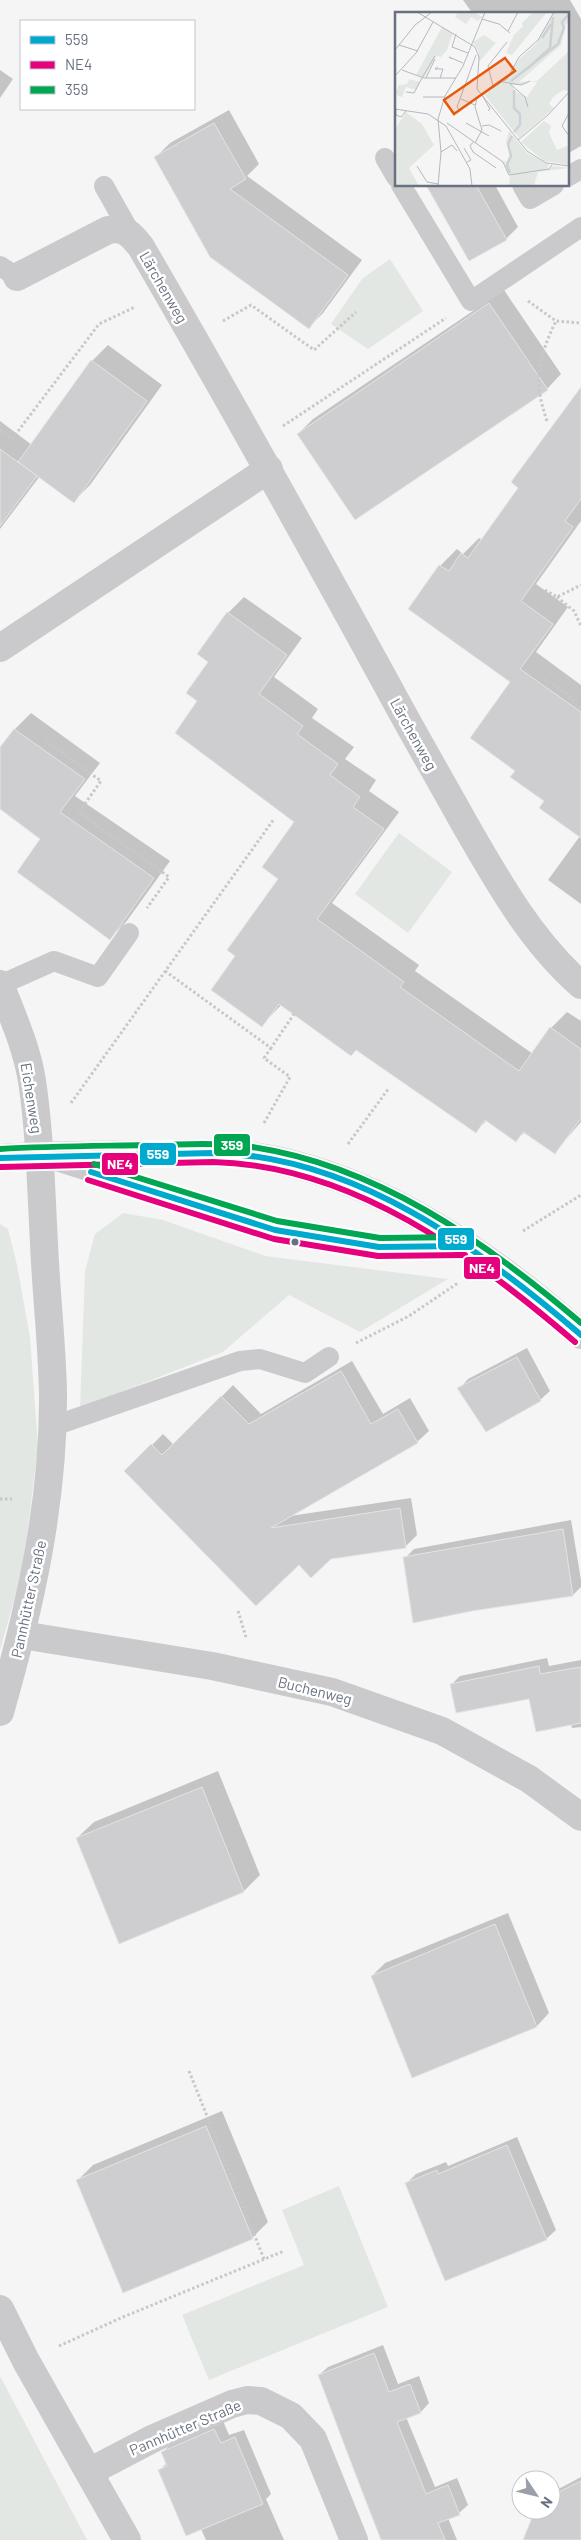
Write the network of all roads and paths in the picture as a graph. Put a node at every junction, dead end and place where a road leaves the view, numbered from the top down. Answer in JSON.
{"nodes":[{"id":1,"x":385,"y":158,"type":"dead end"},
{"id":2,"x":581,"y":169,"type":"edge"},
{"id":3,"x":395,"y":175,"type":"edge"},
{"id":4,"x":568,"y":176,"type":"edge"},
{"id":5,"x":104,"y":186,"type":"dead end"},
{"id":6,"x":402,"y":186,"type":"edge"},
{"id":7,"x":523,"y":186,"type":"edge"},
{"id":8,"x":552,"y":186,"type":"edge"},
{"id":9,"x":581,"y":227,"type":"edge"},
{"id":10,"x":131,"y":234,"type":"junction"},
{"id":11,"x":9,"y":272,"type":"edge"},
{"id":12,"x":500,"y":282,"type":"junction"},
{"id":13,"x":167,"y":292,"type":"junction"},
{"id":14,"x":471,"y":302,"type":"junction"},
{"id":15,"x":356,"y":312,"type":"dead end"},
{"id":16,"x":556,"y":321,"type":"junction"},
{"id":17,"x":581,"y":323,"type":"edge"},
{"id":18,"x":194,"y":337,"type":"junction"},
{"id":19,"x":548,"y":421,"type":"dead end"},
{"id":20,"x":0,"y":430,"type":"edge"},
{"id":21,"x":255,"y":444,"type":"junction"},
{"id":22,"x":269,"y":469,"type":"junction"},
{"id":23,"x":581,"y":584,"type":"edge"},
{"id":24,"x":546,"y":590,"type":"dead end"},
{"id":25,"x":557,"y":597,"type":"junction"},
{"id":26,"x":581,"y":626,"type":"edge"},
{"id":27,"x":0,"y":648,"type":"edge"},
{"id":28,"x":544,"y":679,"type":"dead end"},
{"id":29,"x":581,"y":709,"type":"edge"},
{"id":30,"x":45,"y":740,"type":"dead end"},
{"id":31,"x":274,"y":819,"type":"dead end"},
{"id":32,"x":129,"y":933,"type":"joint"},
{"id":33,"x":165,"y":971,"type":"junction"},
{"id":34,"x":0,"y":984,"type":"edge"},
{"id":35,"x":581,"y":985,"type":"edge"},
{"id":36,"x":294,"y":1014,"type":"dead end"},
{"id":37,"x":271,"y":1048,"type":"junction"},
{"id":38,"x":389,"y":1088,"type":"dead end"},
{"id":39,"x":39,"y":1145,"type":"junction"},
{"id":40,"x":246,"y":1155,"type":"junction"},
{"id":41,"x":0,"y":1158,"type":"edge"},
{"id":42,"x":327,"y":1174,"type":"junction"},
{"id":43,"x":581,"y":1195,"type":"edge"},
{"id":44,"x":523,"y":1231,"type":"dead end"},
{"id":45,"x":468,"y":1246,"type":"junction"},
{"id":46,"x":466,"y":1277,"type":"dead end"},
{"id":47,"x":581,"y":1334,"type":"edge"},
{"id":48,"x":329,"y":1357,"type":"joint"},
{"id":49,"x":51,"y":1428,"type":"junction"},
{"id":50,"x":22,"y":1635,"type":"junction"},
{"id":51,"x":0,"y":1712,"type":"edge"},
{"id":52,"x":581,"y":1817,"type":"edge"},
{"id":53,"x":189,"y":2071,"type":"dead end"},
{"id":54,"x":284,"y":2251,"type":"dead end"},
{"id":55,"x":264,"y":2259,"type":"junction"},
{"id":56,"x":0,"y":2309,"type":"edge"},
{"id":57,"x":26,"y":2361,"type":"junction"},
{"id":58,"x":89,"y":2472,"type":"junction"},
{"id":59,"x":127,"y":2540,"type":"edge"},
{"id":60,"x":354,"y":2540,"type":"edge"}],
"edges":[{"from":1,"to":3,"type":"lane"},
{"from":2,"to":4,"type":"lane"},
{"from":5,"to":10,"type":"lane"},
{"from":6,"to":14,"type":"lane"},
{"from":7,"to":8,"type":"lane"},
{"from":9,"to":12,"type":"lane"},
{"from":10,"to":11,"type":"street"},
{"from":10,"to":13,"type":"street","name":"Lärchenweg"},
{"from":12,"to":14,"type":"lane"},
{"from":12,"to":16,"type":"path"},
{"from":13,"to":18,"type":"street","name":"Lärchenweg"},
{"from":13,"to":20,"type":"path"},
{"from":14,"to":21,"type":"path"},
{"from":15,"to":18,"type":"path"},
{"from":16,"to":17,"type":"path"},
{"from":16,"to":19,"type":"path"},
{"from":18,"to":21,"type":"street","name":"Lärchenweg"},
{"from":21,"to":22,"type":"street","name":"Lärchenweg"},
{"from":22,"to":27,"type":"street"},
{"from":22,"to":35,"type":"street","name":"Lärchenweg"},
{"from":23,"to":25,"type":"path"},
{"from":24,"to":25,"type":"path"},
{"from":25,"to":26,"type":"path"},
{"from":28,"to":29,"type":"path"},
{"from":30,"to":32,"type":"path"},
{"from":31,"to":33,"type":"path"},
{"from":32,"to":34,"type":"lane"},
{"from":33,"to":37,"type":"path"},
{"from":33,"to":39,"type":"path"},
{"from":34,"to":39,"type":"street","name":"Eichenweg"},
{"from":36,"to":37,"type":"path"},
{"from":37,"to":40,"type":"path"},
{"from":38,"to":42,"type":"path"},
{"from":39,"to":40,"type":"street"},
{"from":39,"to":41,"type":"street"},
{"from":39,"to":45,"type":"lane"},
{"from":39,"to":49,"type":"street","name":"Pannhütter Straße"},
{"from":40,"to":42,"type":"street"},
{"from":42,"to":45,"type":"street"},
{"from":43,"to":44,"type":"path"},
{"from":45,"to":47,"type":"street"},
{"from":46,"to":48,"type":"path"},
{"from":48,"to":49,"type":"lane"},
{"from":49,"to":50,"type":"street","name":"Pannhütter Straße"},
{"from":50,"to":51,"type":"street","name":"Pannhütter Straße"},
{"from":50,"to":52,"type":"street","name":"Buchenweg"},
{"from":53,"to":55,"type":"path"},
{"from":54,"to":55,"type":"path"},
{"from":55,"to":57,"type":"path"},
{"from":56,"to":57,"type":"street"},
{"from":57,"to":58,"type":"street"},
{"from":58,"to":59,"type":"street"},
{"from":58,"to":60,"type":"street","name":"Pannhütter Straße"}]}
